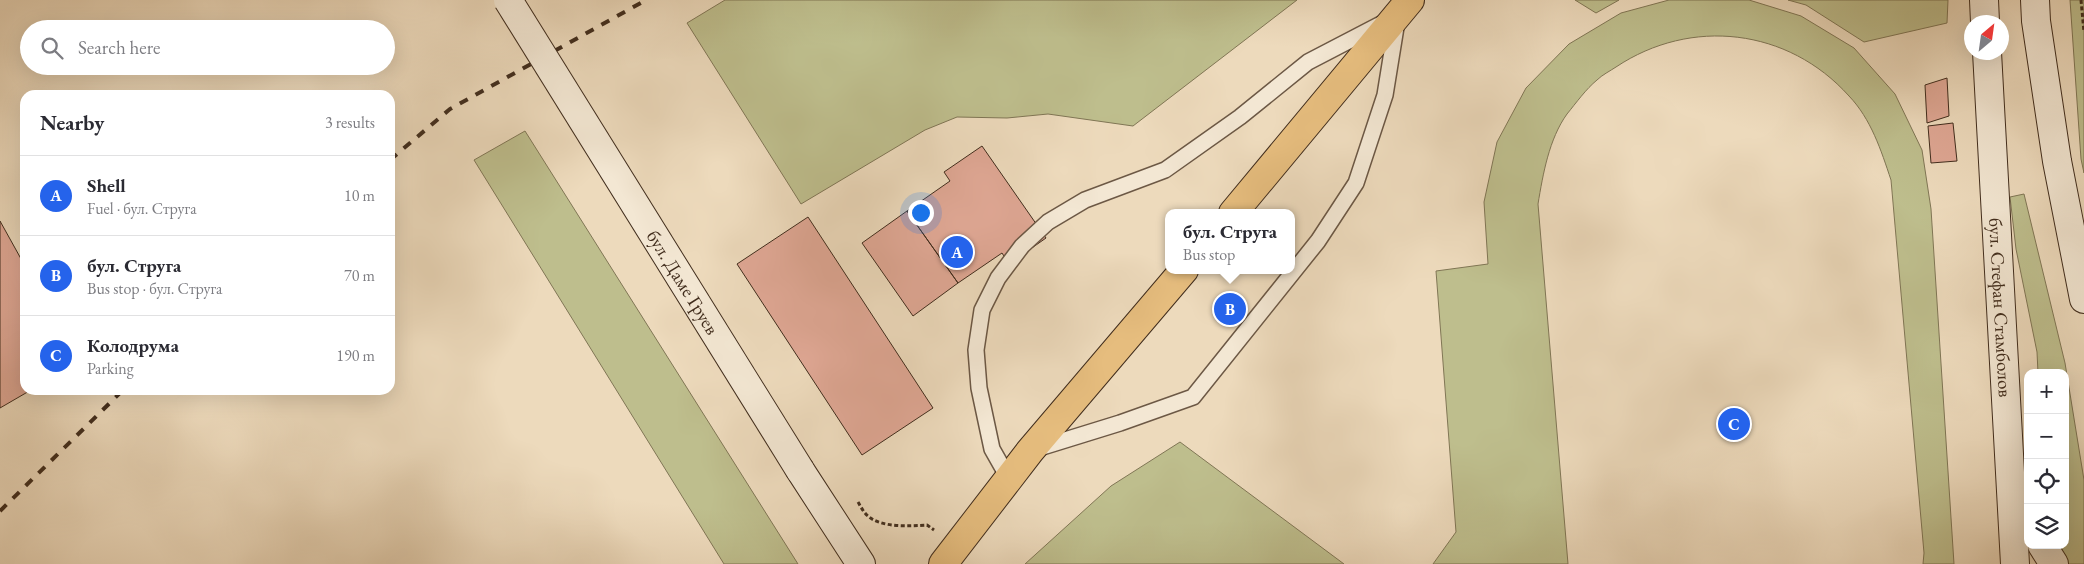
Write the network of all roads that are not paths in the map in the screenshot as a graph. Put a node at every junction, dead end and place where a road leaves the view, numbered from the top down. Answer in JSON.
{"nodes":[{"id":1,"x":508,"y":0,"type":"edge"},
{"id":2,"x":1404,"y":8,"type":"edge"},
{"id":3,"x":2035,"y":10,"type":"edge"},
{"id":4,"x":1987,"y":60,"type":"edge"},
{"id":5,"x":1236,"y":209,"type":"edge"},
{"id":6,"x":1295,"y":270,"type":"edge"},
{"id":7,"x":1181,"y":274,"type":"edge"},
{"id":8,"x":1292,"y":274,"type":"edge"},
{"id":9,"x":2084,"y":299,"type":"edge"},
{"id":10,"x":1030,"y":451,"type":"junction"},
{"id":11,"x":1008,"y":479,"type":"junction"},
{"id":12,"x":2010,"y":494,"type":"junction"},
{"id":13,"x":2024,"y":516,"type":"edge"},
{"id":14,"x":2045,"y":549,"type":"edge"},
{"id":15,"x":861,"y":564,"type":"edge"},
{"id":16,"x":943,"y":564,"type":"edge"},
{"id":17,"x":2015,"y":564,"type":"edge"},
{"id":18,"x":2054,"y":564,"type":"edge"}],
"edges":[{"from":1,"to":15,"type":"main road","name":"бул. Даме Груев","bridge":true},
{"from":2,"to":5,"type":"main road"},
{"from":2,"to":6,"type":"lane"},
{"from":2,"to":11,"type":"lane"},
{"from":3,"to":9,"type":"main road"},
{"from":4,"to":12,"type":"main road","name":"бул. Стефан Стамболов"},
{"from":7,"to":10,"type":"main road"},
{"from":8,"to":10,"type":"lane"},
{"from":10,"to":11,"type":"main road"},
{"from":11,"to":16,"type":"main road"},
{"from":12,"to":13,"type":"main road"},
{"from":12,"to":17,"type":"main road","name":"бул. Стефан Стамболов"},
{"from":14,"to":18,"type":"main road"}]}
